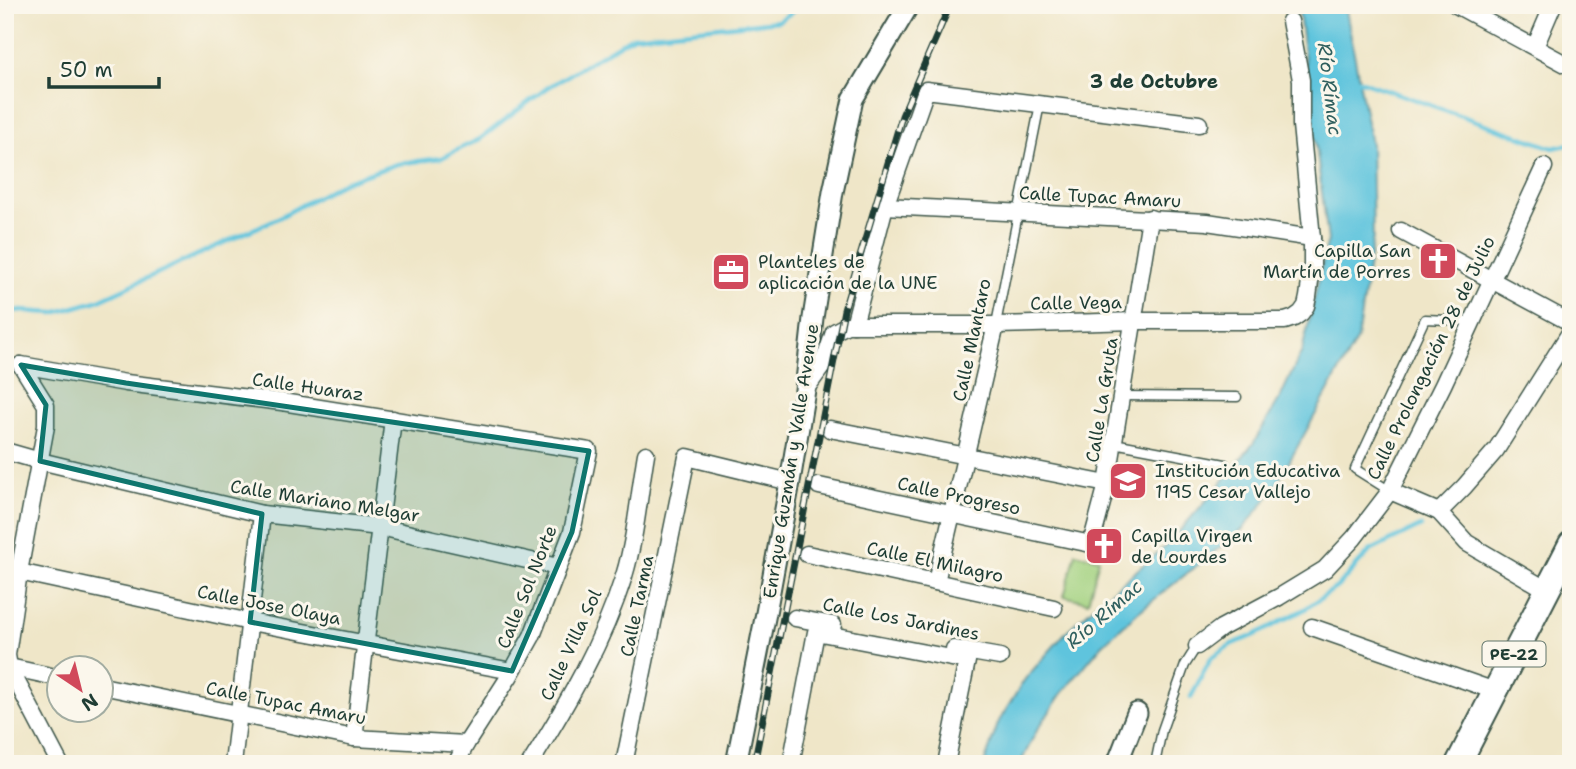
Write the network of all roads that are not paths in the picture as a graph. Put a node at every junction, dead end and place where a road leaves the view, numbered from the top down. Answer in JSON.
{"nodes":[{"id":1,"x":909,"y":5,"type":"edge"},
{"id":2,"x":1457,"y":5,"type":"edge"},
{"id":3,"x":1553,"y":5,"type":"edge"},
{"id":4,"x":1290,"y":21,"type":"dead end"},
{"id":5,"x":1535,"y":47,"type":"junction"},
{"id":6,"x":1571,"y":67,"type":"edge"},
{"id":7,"x":1040,"y":104,"type":"junction"},
{"id":8,"x":1199,"y":124,"type":"dead end"},
{"id":9,"x":1544,"y":167,"type":"dead end"},
{"id":10,"x":885,"y":206,"type":"junction"},
{"id":11,"x":1018,"y":212,"type":"junction"},
{"id":12,"x":1150,"y":218,"type":"junction"},
{"id":13,"x":1401,"y":231,"type":"dead end"},
{"id":14,"x":1312,"y":238,"type":"junction"},
{"id":15,"x":1491,"y":280,"type":"junction"},
{"id":16,"x":1135,"y":321,"type":"junction"},
{"id":17,"x":1472,"y":321,"type":"junction"},
{"id":18,"x":1571,"y":323,"type":"edge"},
{"id":19,"x":854,"y":325,"type":"junction"},
{"id":20,"x":996,"y":325,"type":"junction"},
{"id":21,"x":1571,"y":331,"type":"edge"},
{"id":22,"x":805,"y":390,"type":"junction"},
{"id":23,"x":1122,"y":396,"type":"junction"},
{"id":24,"x":1237,"y":397,"type":"dead end"},
{"id":25,"x":393,"y":419,"type":"junction"},
{"id":26,"x":830,"y":429,"type":"dead end"},
{"id":27,"x":1114,"y":443,"type":"junction"},
{"id":28,"x":5,"y":451,"type":"edge"},
{"id":29,"x":589,"y":451,"type":"joint"},
{"id":30,"x":646,"y":454,"type":"dead end"},
{"id":31,"x":965,"y":457,"type":"junction"},
{"id":32,"x":40,"y":461,"type":"junction"},
{"id":33,"x":1226,"y":464,"type":"dead end"},
{"id":34,"x":790,"y":482,"type":"junction"},
{"id":35,"x":1107,"y":484,"type":"junction"},
{"id":36,"x":820,"y":486,"type":"dead end"},
{"id":37,"x":1390,"y":491,"type":"junction"},
{"id":38,"x":1439,"y":512,"type":"junction"},
{"id":39,"x":262,"y":514,"type":"junction"},
{"id":40,"x":952,"y":514,"type":"junction"},
{"id":41,"x":380,"y":527,"type":"junction"},
{"id":42,"x":1091,"y":544,"type":"joint"},
{"id":43,"x":1571,"y":544,"type":"edge"},
{"id":44,"x":807,"y":554,"type":"dead end"},
{"id":45,"x":558,"y":566,"type":"junction"},
{"id":46,"x":19,"y":572,"type":"junction"},
{"id":47,"x":936,"y":582,"type":"junction"},
{"id":48,"x":1547,"y":590,"type":"junction"},
{"id":49,"x":1054,"y":608,"type":"dead end"},
{"id":50,"x":795,"y":618,"type":"dead end"},
{"id":51,"x":250,"y":622,"type":"junction"},
{"id":52,"x":1312,"y":627,"type":"dead end"},
{"id":53,"x":366,"y":643,"type":"junction"},
{"id":54,"x":1197,"y":646,"type":"joint"},
{"id":55,"x":1000,"y":657,"type":"dead end"},
{"id":56,"x":7,"y":659,"type":"edge"},
{"id":57,"x":512,"y":671,"type":"junction"},
{"id":58,"x":46,"y":673,"type":"edge"},
{"id":59,"x":116,"y":689,"type":"edge"},
{"id":60,"x":1495,"y":691,"type":"junction"},
{"id":61,"x":1138,"y":713,"type":"dead end"},
{"id":62,"x":239,"y":715,"type":"junction"},
{"id":63,"x":354,"y":738,"type":"junction"},
{"id":64,"x":466,"y":744,"type":"junction"},
{"id":65,"x":60,"y":764,"type":"edge"},
{"id":66,"x":233,"y":764,"type":"edge"},
{"id":67,"x":456,"y":764,"type":"edge"},
{"id":68,"x":530,"y":764,"type":"edge"},
{"id":69,"x":624,"y":764,"type":"edge"},
{"id":70,"x":736,"y":764,"type":"edge"},
{"id":71,"x":791,"y":764,"type":"edge"},
{"id":72,"x":946,"y":764,"type":"edge"},
{"id":73,"x":1117,"y":764,"type":"edge"},
{"id":74,"x":1155,"y":764,"type":"edge"},
{"id":75,"x":1458,"y":764,"type":"edge"}],
"edges":[{"from":1,"to":22,"type":"street","name":"Enrique Guzmán y Valle Avenue"},
{"from":2,"to":5,"type":"street"},
{"from":3,"to":5,"type":"street"},
{"from":4,"to":14,"type":"street"},
{"from":5,"to":6,"type":"street"},
{"from":7,"to":8,"type":"street"},
{"from":7,"to":10,"type":"street"},
{"from":7,"to":11,"type":"lane","name":"Calle Mantaro"},
{"from":9,"to":15,"type":"street","name":"Calle Prolongación 28 de Julio"},
{"from":10,"to":11,"type":"street","name":"Calle Tupac Amaru"},
{"from":10,"to":19,"type":"street"},
{"from":11,"to":12,"type":"street","name":"Calle Tupac Amaru"},
{"from":11,"to":20,"type":"lane","name":"Calle Mantaro"},
{"from":12,"to":14,"type":"street","name":"Calle Tupac Amaru"},
{"from":12,"to":16,"type":"street","name":"Calle La Gruta"},
{"from":13,"to":15,"type":"street"},
{"from":14,"to":16,"type":"street","name":"Calle Vega"},
{"from":15,"to":17,"type":"street","name":"Calle Prolongación 28 de Julio"},
{"from":15,"to":18,"type":"street"},
{"from":16,"to":20,"type":"street","name":"Calle Vega"},
{"from":16,"to":23,"type":"street","name":"Calle La Gruta"},
{"from":17,"to":37,"type":"street","name":"Calle Prolongación 28 de Julio"},
{"from":17,"to":37,"type":"lane"},
{"from":19,"to":20,"type":"street","name":"Calle Vega"},
{"from":19,"to":22,"type":"street"},
{"from":20,"to":31,"type":"street","name":"Calle Mantaro"},
{"from":21,"to":38,"type":"street"},
{"from":22,"to":34,"type":"street","name":"Enrique Guzmán y Valle Avenue"},
{"from":23,"to":24,"type":"lane"},
{"from":23,"to":27,"type":"street","name":"Calle La Gruta"},
{"from":25,"to":29,"type":"street","name":"Calle Huaraz"},
{"from":25,"to":32,"type":"street","name":"Calle Huaraz"},
{"from":25,"to":41,"type":"street"},
{"from":26,"to":31,"type":"street"},
{"from":27,"to":33,"type":"lane"},
{"from":27,"to":35,"type":"street","name":"Calle La Gruta"},
{"from":28,"to":32,"type":"street","name":"Calle Mariano Melgar"},
{"from":29,"to":45,"type":"street","name":"Calle Sol Norte"},
{"from":30,"to":68,"type":"street","name":"Calle Villa Sol"},
{"from":31,"to":35,"type":"street"},
{"from":31,"to":40,"type":"street","name":"Calle Mantaro"},
{"from":32,"to":39,"type":"street","name":"Calle Mariano Melgar"},
{"from":32,"to":46,"type":"street"},
{"from":34,"to":69,"type":"street","name":"Calle Tarma"},
{"from":34,"to":70,"type":"street","name":"Enrique Guzmán y Valle Avenue"},
{"from":35,"to":42,"type":"street","name":"Calle La Gruta"},
{"from":36,"to":40,"type":"street","name":"Calle Progreso"},
{"from":37,"to":38,"type":"street"},
{"from":37,"to":54,"type":"street","name":"Calle Prolongación 28 de Julio"},
{"from":38,"to":48,"type":"street"},
{"from":39,"to":41,"type":"street","name":"Calle Mariano Melgar"},
{"from":39,"to":51,"type":"street"},
{"from":40,"to":42,"type":"street","name":"Calle Progreso"},
{"from":40,"to":47,"type":"street","name":"Calle Mantaro"},
{"from":41,"to":45,"type":"street","name":"Calle Mariano Melgar"},
{"from":41,"to":53,"type":"street"},
{"from":43,"to":48,"type":"highway","number":"PE-22"},
{"from":44,"to":47,"type":"street","name":"Calle El Milagro"},
{"from":45,"to":57,"type":"street","name":"Calle Sol Norte"},
{"from":46,"to":51,"type":"street","name":"Calle Jose Olaya"},
{"from":46,"to":56,"type":"street"},
{"from":47,"to":49,"type":"street","name":"Calle El Milagro"},
{"from":48,"to":60,"type":"highway","number":"PE-22"},
{"from":50,"to":55,"type":"street","name":"Calle Los Jardines"},
{"from":51,"to":53,"type":"street","name":"Calle Jose Olaya"},
{"from":51,"to":62,"type":"street"},
{"from":52,"to":60,"type":"street"},
{"from":53,"to":57,"type":"street","name":"Calle Jose Olaya"},
{"from":53,"to":63,"type":"street"},
{"from":54,"to":74,"type":"lane","name":"Calle Prolongación 28 de Julio"},
{"from":56,"to":58,"type":"street"},
{"from":56,"to":65,"type":"street"},
{"from":57,"to":64,"type":"street","name":"Calle Sol Norte"},
{"from":59,"to":62,"type":"street","name":"Calle Tupac Amaru"},
{"from":60,"to":75,"type":"highway","number":"PE-22"},
{"from":61,"to":73,"type":"street"},
{"from":62,"to":63,"type":"street","name":"Calle Tupac Amaru"},
{"from":62,"to":66,"type":"street"},
{"from":63,"to":64,"type":"street","name":"Calle Tupac Amaru"},
{"from":64,"to":67,"type":"street","name":"Calle Sol Norte"},
{"from":71,"to":72,"type":"street"}]}
